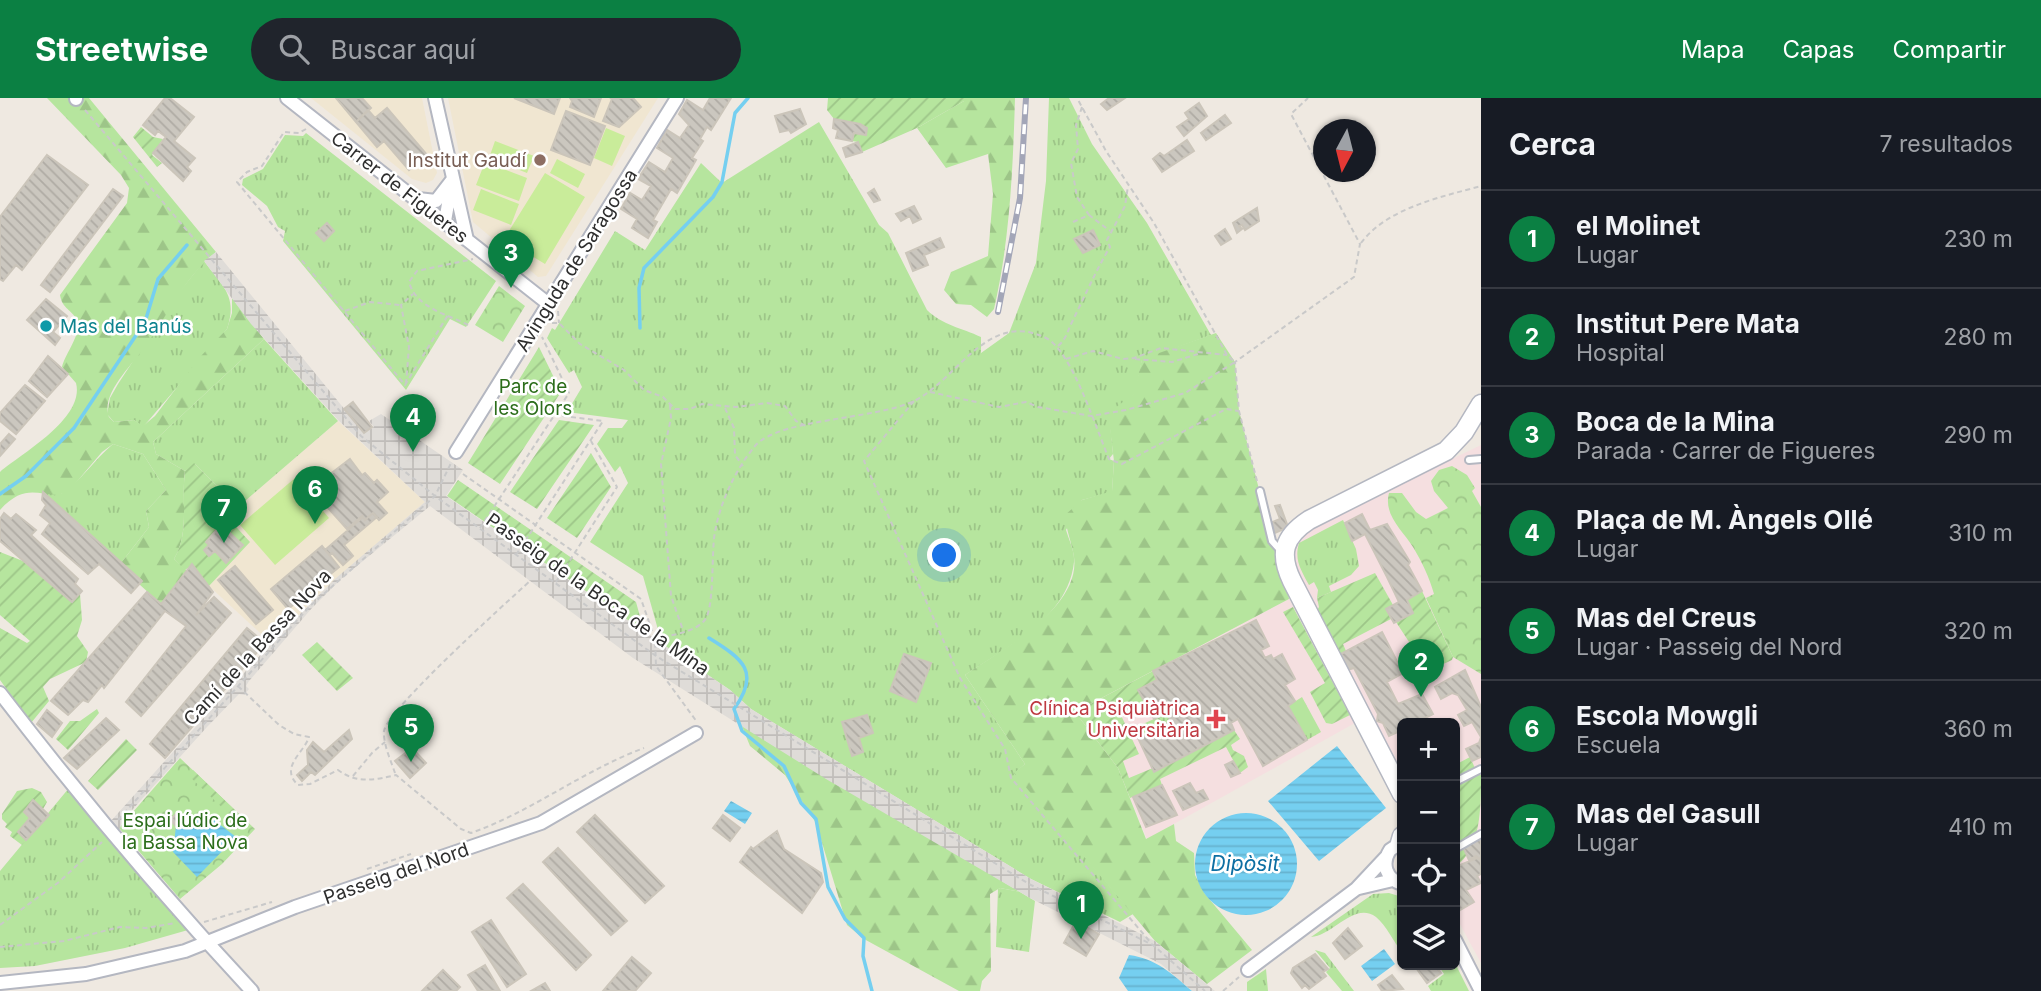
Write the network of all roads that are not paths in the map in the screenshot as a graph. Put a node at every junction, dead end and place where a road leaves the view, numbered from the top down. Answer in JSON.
{"nodes":[{"id":1,"x":287,"y":98,"type":"edge"},
{"id":2,"x":435,"y":98,"type":"edge"},
{"id":3,"x":677,"y":98,"type":"edge"},
{"id":4,"x":453,"y":179,"type":"junction"},
{"id":5,"x":415,"y":198,"type":"junction"},
{"id":6,"x":459,"y":204,"type":"junction"},
{"id":7,"x":445,"y":221,"type":"junction"},
{"id":8,"x":467,"y":240,"type":"junction"},
{"id":9,"x":547,"y":302,"type":"junction"},
{"id":10,"x":1481,"y":404,"type":"edge"},
{"id":11,"x":456,"y":452,"type":"road end"},
{"id":12,"x":1481,"y":459,"type":"edge"},
{"id":13,"x":1469,"y":460,"type":"dead end"},
{"id":14,"x":1260,"y":491,"type":"road end"},
{"id":15,"x":1283,"y":554,"type":"junction"},
{"id":16,"x":0,"y":693,"type":"edge"},
{"id":17,"x":696,"y":733,"type":"road end"},
{"id":18,"x":1481,"y":769,"type":"edge"},
{"id":19,"x":1457,"y":781,"type":"edge"},
{"id":20,"x":1397,"y":787,"type":"edge"},
{"id":21,"x":1481,"y":834,"type":"edge"},
{"id":22,"x":1398,"y":844,"type":"edge"},
{"id":23,"x":1460,"y":846,"type":"edge"},
{"id":24,"x":1386,"y":857,"type":"junction"},
{"id":25,"x":1397,"y":882,"type":"edge"},
{"id":26,"x":1356,"y":889,"type":"junction"},
{"id":27,"x":206,"y":942,"type":"junction"},
{"id":28,"x":1460,"y":950,"type":"edge"},
{"id":29,"x":1248,"y":970,"type":"road end"},
{"id":30,"x":0,"y":983,"type":"edge"},
{"id":31,"x":252,"y":991,"type":"edge"},
{"id":32,"x":1481,"y":991,"type":"edge"}],
"edges":[{"from":1,"to":5,"type":"street","name":"Carrer de Figueres"},
{"from":2,"to":4,"type":"street"},
{"from":3,"to":9,"type":"street","name":"Avinguda de Saragossa"},
{"from":4,"to":5,"type":"street"},
{"from":4,"to":6,"type":"street"},
{"from":4,"to":7,"type":"street"},
{"from":5,"to":7,"type":"street","name":"Carrer de Figueres"},
{"from":6,"to":7,"type":"street"},
{"from":6,"to":8,"type":"street"},
{"from":7,"to":8,"type":"street","name":"Carrer de Figueres"},
{"from":8,"to":9,"type":"street","name":"Carrer de Figueres"},
{"from":9,"to":11,"type":"street","name":"Avinguda de Saragossa"},
{"from":10,"to":15,"type":"street"},
{"from":12,"to":13,"type":"lane"},
{"from":14,"to":15,"type":"lane"},
{"from":15,"to":20,"type":"street"},
{"from":16,"to":27,"type":"street"},
{"from":17,"to":27,"type":"street","name":"Passeig del Nord"},
{"from":18,"to":19,"type":"lane"},
{"from":21,"to":23,"type":"lane"},
{"from":22,"to":24,"type":"street"},
{"from":24,"to":25,"type":"street"},
{"from":24,"to":26,"type":"street"},
{"from":25,"to":26,"type":"street"},
{"from":26,"to":29,"type":"street"},
{"from":27,"to":30,"type":"street","name":"Passeig del Nord"},
{"from":27,"to":31,"type":"street"},
{"from":28,"to":32,"type":"street"}]}
